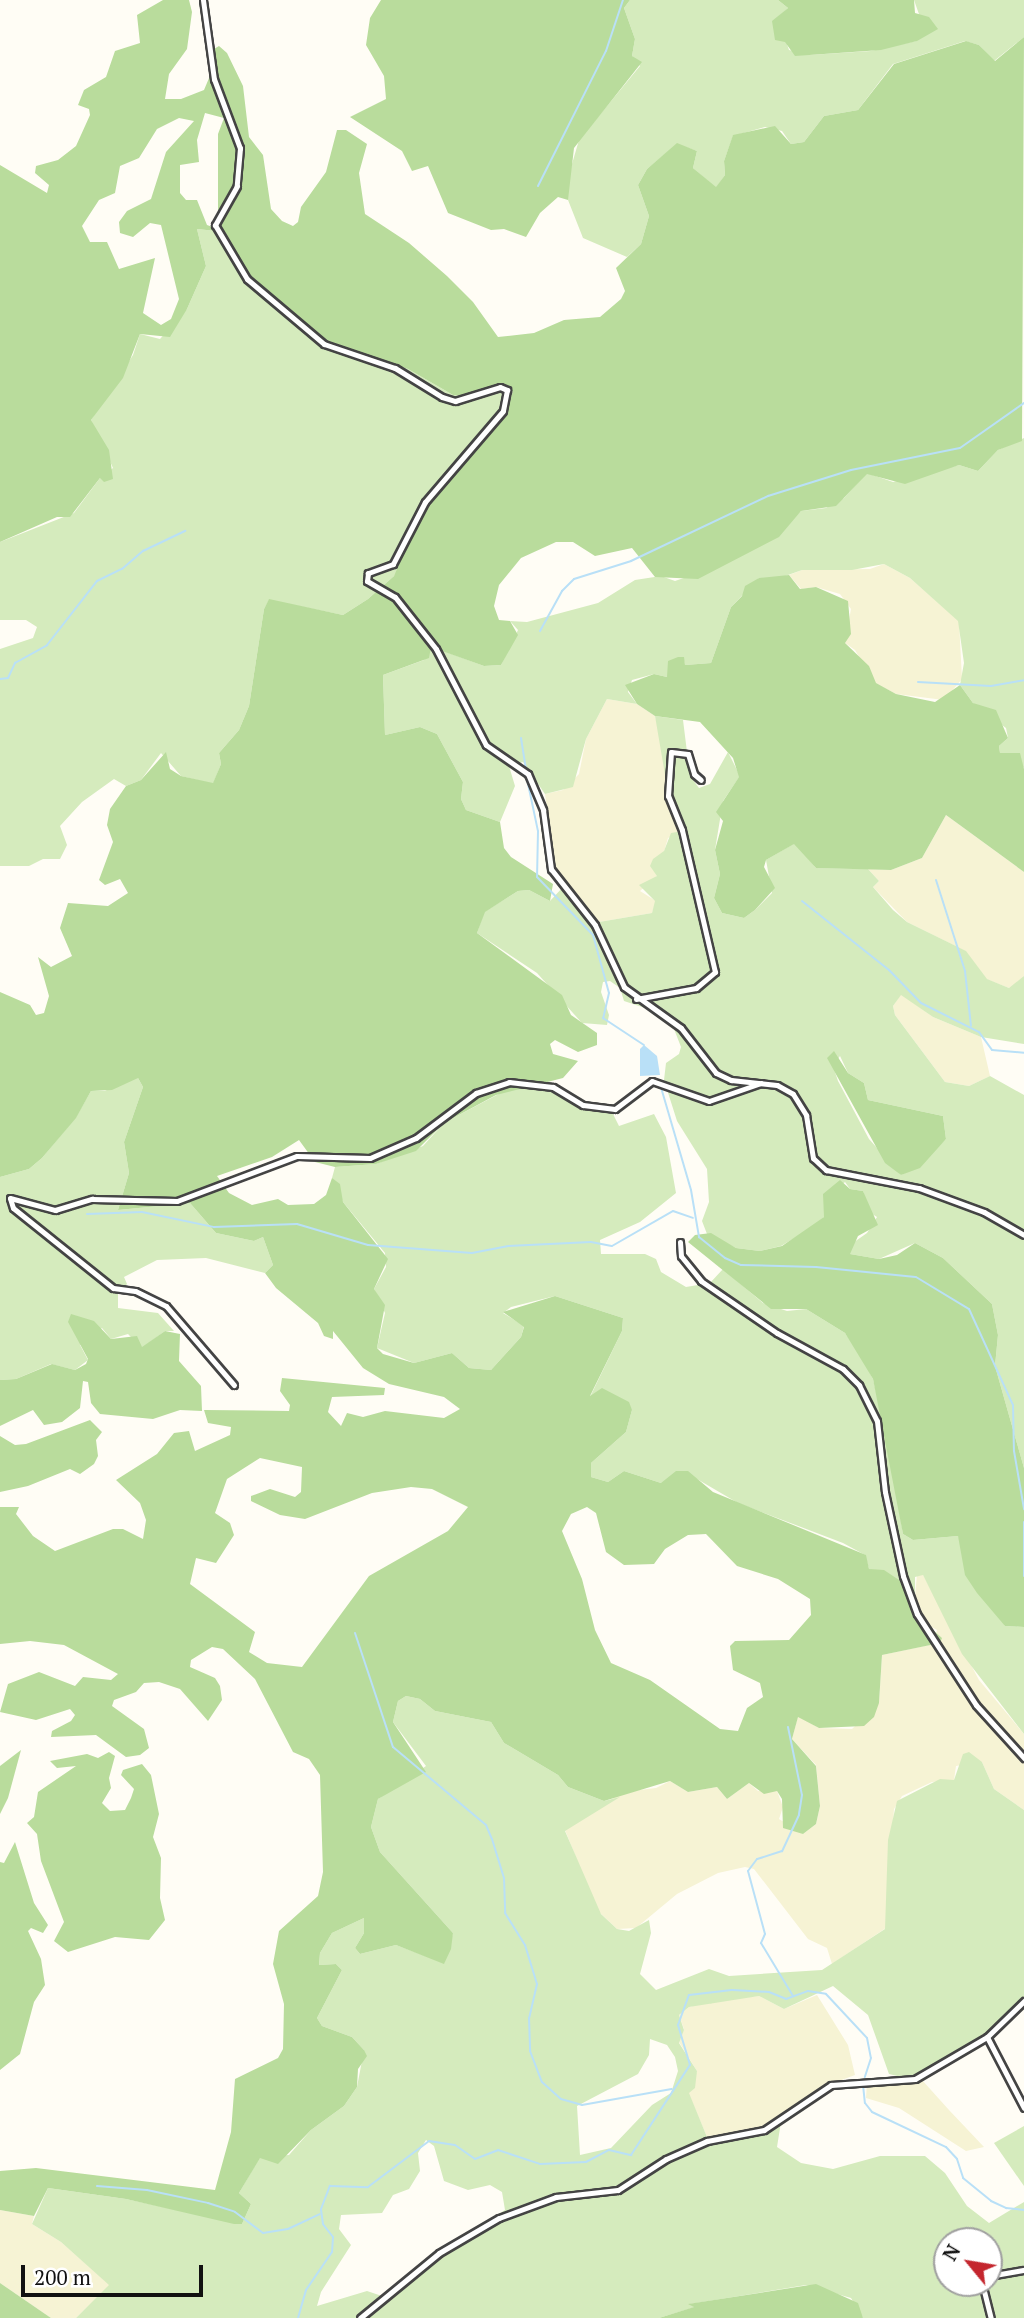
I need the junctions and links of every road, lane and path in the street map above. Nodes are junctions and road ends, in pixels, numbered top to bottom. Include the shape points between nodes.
1 (203, 0) edge
2 (701, 780) dead end
3 (636, 999) junction
4 (761, 1083) junction
5 (1024, 1235) edge
6 (680, 1242) dead end
7 (234, 1385) dead end
8 (1024, 1758) edge
9 (1024, 2001) edge
10 (987, 2038) junction
11 (1024, 2108) edge
12 (1024, 2270) edge
13 (1003, 2274) edge
14 (985, 2297) edge
15 (360, 2318) edge
16 (990, 2318) edge

1 - 3 street via 214,79 240,148 237,186 215,225 247,279 324,344 395,368 442,397 456,401 500,387 507,390 503,411 425,502 393,564 368,573 367,581 395,597 436,649 486,746 528,774 543,810 551,869 595,925 614,972
2 - 3 street via 694,774 688,754 671,752 668,796 682,830 715,972 696,988
3 - 4 street via 681,1028 716,1073
4 - 5 street via 781,1086 796,1097 806,1115 813,1158 826,1170 919,1188 984,1212
4 - 7 street via 709,1101 652,1080 615,1109 583,1105 553,1087 509,1082 476,1093 416,1138 370,1157 298,1156 177,1201 92,1199 55,1210 10,1198 13,1208 113,1288 135,1291 166,1306
6 - 8 street via 685,1263 701,1281 777,1333 843,1369 859,1385 877,1421 884,1492 903,1576 917,1614 976,1705
9 - 10 street
10 - 11 street
10 - 15 street via 915,2079 831,2085 764,2130 706,2141 666,2159 618,2190 531,2203 448,2247
12 - 13 street
14 - 16 street

